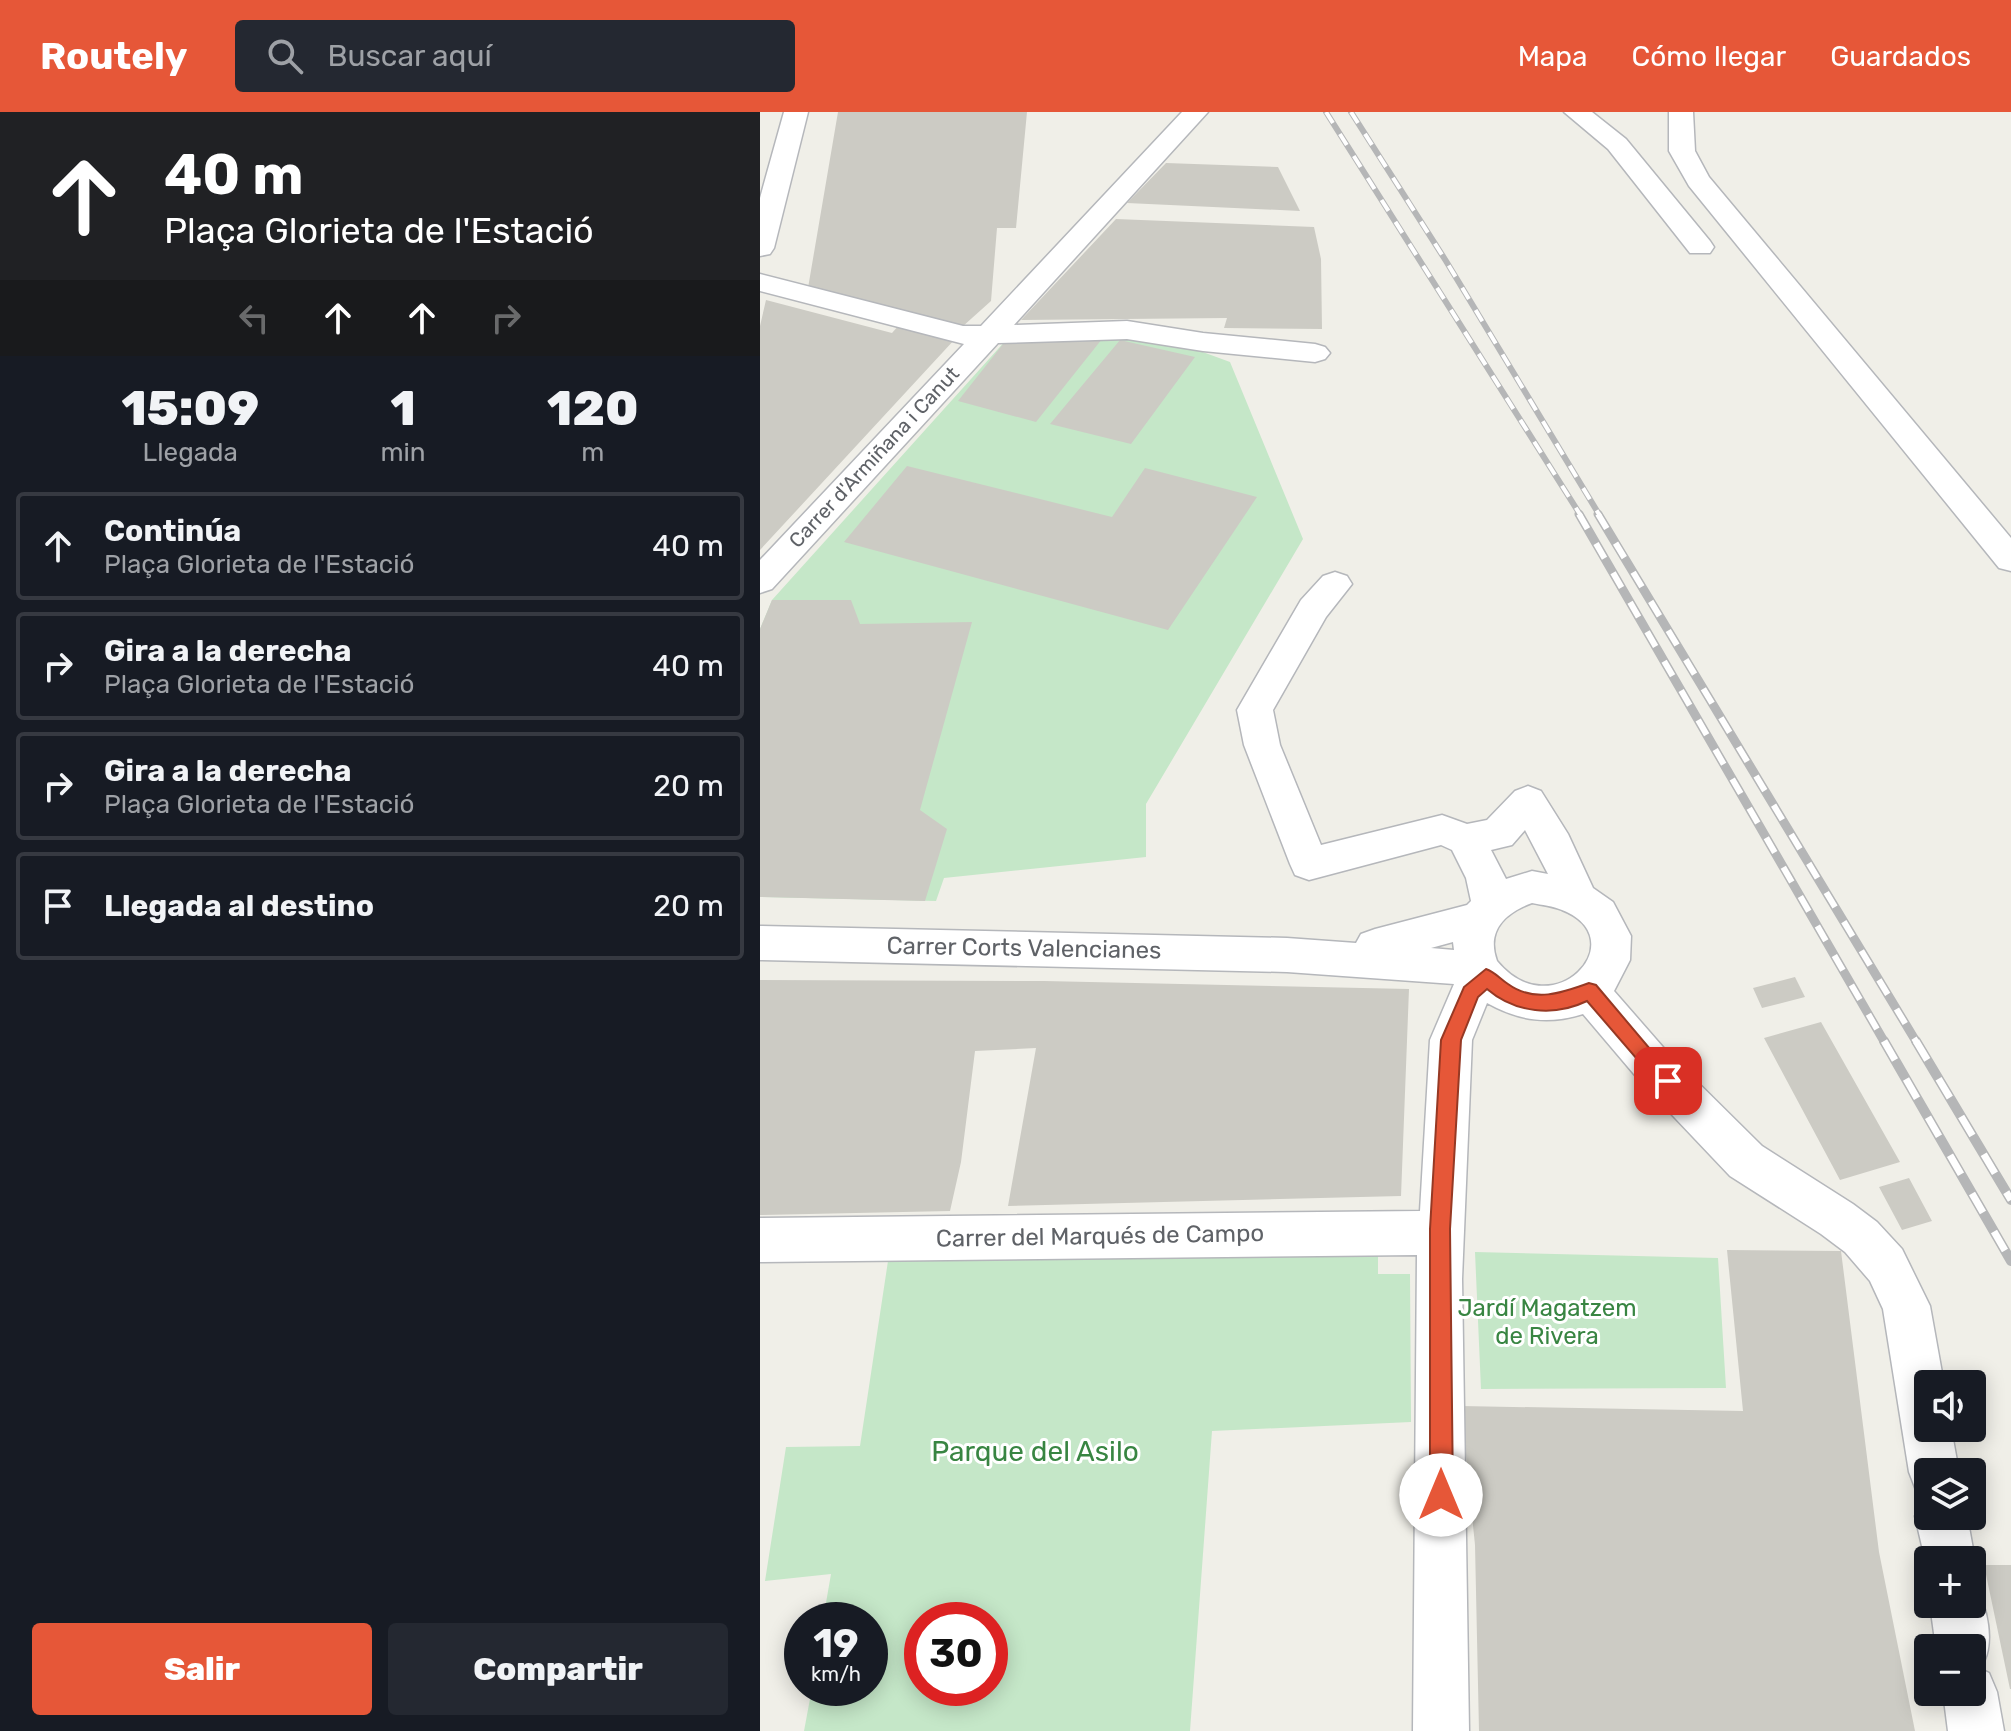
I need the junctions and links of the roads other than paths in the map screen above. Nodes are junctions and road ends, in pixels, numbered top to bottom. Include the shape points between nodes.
1 (1196, 112) edge
2 (1576, 112) edge
3 (1681, 112) edge
4 (786, 125) edge
5 (1700, 247) dead end
6 (760, 248) edge
7 (760, 282) edge
8 (989, 333) junction
9 (1315, 353) dead end
10 (2011, 560) edge
11 (760, 581) edge
12 (1335, 584) dead end
13 (1454, 835) junction
14 (1577, 896) junction
15 (1485, 911) junction
16 (760, 943) edge
17 (1287, 955) junction
18 (1483, 973) junction
19 (1589, 991) junction
20 (1440, 1229) junction
21 (760, 1240) edge
22 (1932, 1458) edge
23 (1972, 1706) edge
24 (1441, 1731) edge
25 (1976, 1731) edge

1 - 8 street, Carrer d'Armiñana i Canut
2 - 5 street via 1617,144
3 - 10 street via 1682,151 1698,180
4 - 6 street
7 - 8 street, Carrer d'Armiñana i Canut via 963,335
8 - 9 street, Carrer d'Armiñana i Canut via 1127,330
8 - 11 street, Carrer d'Armiñana i Canut
12 - 13 street via 1313,609 1255,710 1262,745 1309,864
13 - 14 street via 1498,834 1528,801
13 - 15 street via 1486,878
14 - 15 street via 1532,887 1509,892
14 - 19 street via 1607,923 1613,942 1604,978
15 - 17 street, Carrer Corts Valencianes via 1367,947
15 - 18 street via 1473,935 1473,952
16 - 17 street, Carrer Corts Valencianes
17 - 18 street, Carrer Corts Valencianes
18 - 19 street via 1503,992 1547,1004
18 - 20 street via 1451,1040
19 - 22 street via 1746,1161 1861,1237 1886,1265 1906,1306
20 - 21 street, Carrer del Marqués de Campo
20 - 24 street
23 - 25 street

